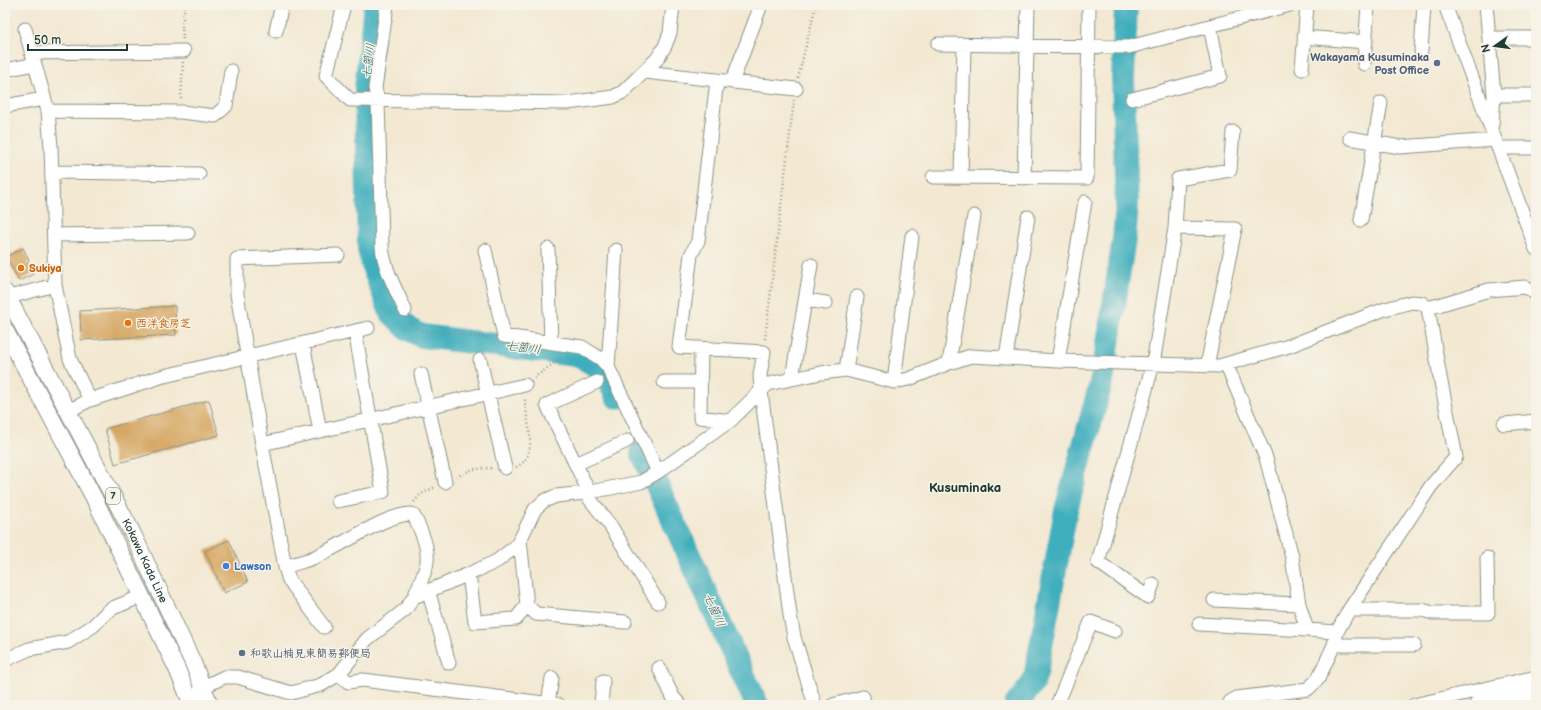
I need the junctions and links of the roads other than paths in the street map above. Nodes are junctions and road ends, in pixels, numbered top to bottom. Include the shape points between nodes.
1 (282, 5) edge
2 (344, 5) edge
3 (387, 5) edge
4 (673, 5) edge
5 (761, 5) edge
6 (1028, 5) edge
7 (1089, 5) edge
8 (1290, 5) edge
9 (1307, 5) edge
10 (1368, 5) edge
11 (1424, 5) edge
12 (1445, 5) edge
13 (1486, 5) edge
14 (1210, 26) junction
15 (25, 29) dead end
16 (276, 31) dead end
17 (1304, 37) junction
18 (1489, 38) junction
19 (1536, 38) edge
20 (1366, 42) junction
21 (938, 44) dead end
22 (964, 45) junction
23 (1027, 46) junction
24 (1089, 46) junction
25 (1421, 50) dead end
26 (184, 51) dead end
27 (33, 59) junction
28 (1364, 64) dead end
29 (1302, 69) dead end
30 (5, 70) edge
31 (231, 71) dead end
32 (645, 72) junction
33 (717, 80) junction
34 (732, 82) junction
35 (796, 89) road end
36 (1494, 95) junction
37 (1536, 95) edge
38 (1132, 99) dead end
39 (369, 101) junction
40 (1381, 103) dead end
41 (46, 105) junction
42 (5, 106) edge
43 (1233, 132) dead end
44 (1350, 138) dead end
45 (1495, 140) junction
46 (1374, 142) junction
47 (1536, 148) edge
48 (52, 172) junction
49 (199, 174) dead end
50 (933, 177) dead end
51 (962, 177) junction
52 (1024, 178) junction
53 (1085, 202) dead end
54 (974, 216) dead end
55 (1028, 217) dead end
56 (1361, 220) dead end
57 (1175, 228) junction
58 (188, 233) dead end
59 (54, 235) junction
60 (912, 236) dead end
61 (548, 249) dead end
62 (1536, 249) edge
63 (485, 250) dead end
64 (616, 250) dead end
65 (338, 255) dead end
66 (811, 265) dead end
67 (55, 285) junction
68 (1536, 295) edge
69 (6, 296) edge
70 (857, 297) dead end
71 (806, 300) junction
72 (826, 303) dead end
73 (1428, 308) junction
74 (406, 315) road end
75 (5, 330) edge
76 (551, 342) junction
77 (303, 344) junction
78 (701, 348) junction
79 (248, 357) junction
80 (1006, 358) junction
81 (480, 360) dead end
82 (1058, 361) junction
83 (949, 363) junction
84 (1153, 364) junction
85 (1226, 364) junction
86 (1207, 366) junction
87 (608, 367) junction
88 (846, 370) junction
89 (421, 374) dead end
90 (792, 378) junction
91 (597, 382) dead end
92 (664, 382) dead end
93 (701, 382) junction
94 (894, 382) junction
95 (525, 385) dead end
96 (761, 391) junction
97 (487, 393) junction
98 (90, 400) junction
99 (428, 406) junction
100 (68, 411) junction
101 (371, 419) junction
102 (730, 421) junction
103 (1536, 421) edge
104 (1504, 424) dead end
105 (320, 431) junction
106 (626, 441) dead end
107 (262, 444) junction
108 (576, 464) junction
109 (505, 468) dead end
110 (653, 475) junction
111 (445, 482) dead end
112 (587, 493) junction
113 (338, 501) dead end
114 (520, 540) junction
115 (1487, 558) dead end
116 (285, 567) junction
117 (469, 574) junction
118 (1153, 584) dead end
119 (428, 590) junction
120 (142, 596) junction
121 (414, 597) junction
122 (1214, 600) dead end
123 (658, 602) dead end
124 (1299, 604) junction
125 (527, 605) junction
126 (1349, 610) junction
127 (625, 622) dead end
128 (1199, 624) dead end
129 (324, 627) dead end
130 (1307, 630) junction
131 (1115, 631) dead end
132 (1337, 632) junction
133 (1334, 645) junction
134 (1414, 645) dead end
135 (5, 660) edge
136 (449, 663) dead end
137 (659, 668) dead end
138 (339, 674) junction
139 (552, 678) dead end
140 (1536, 678) edge
141 (603, 681) dead end
142 (203, 687) junction
143 (1536, 692) edge
144 (191, 704) edge
145 (554, 704) edge
146 (210, 705) edge
147 (601, 705) edge
148 (680, 705) edge
149 (815, 705) edge
150 (833, 705) edge
151 (864, 705) edge
152 (1057, 705) edge
153 (1230, 705) edge
154 (1414, 705) edge
155 (1479, 705) edge

1 - 16 street
2 - 39 street via 326,76 350,100
3 - 39 street via 375,88
4 - 32 street via 670,33 657,58
5 - 34 street
6 - 23 street
7 - 24 street
8 - 14 street
9 - 17 street
10 - 20 street
11 - 25 street
12 - 45 street
13 - 18 street
14 - 24 street via 1123,47
14 - 38 street via 1220,76
15 - 27 street
17 - 20 street
17 - 29 street
18 - 19 street
18 - 36 street
20 - 28 street
21 - 22 street
22 - 23 street
22 - 51 street
23 - 24 street
23 - 52 street
24 - 52 street via 1087,178
26 - 27 street
27 - 30 street
27 - 41 street
31 - 41 street via 226,106 216,116
32 - 33 street
32 - 39 street via 624,92 613,97 568,103
33 - 34 street
33 - 78 street via 698,241 691,255 679,347
34 - 35 street
36 - 37 street
36 - 45 street
39 - 74 street via 383,256
40 - 46 street
41 - 42 street
41 - 48 street
43 - 57 street via 1230,170 1178,179
44 - 46 street
45 - 46 street via 1400,147
45 - 47 street
45 - 62 street
46 - 56 street
48 - 49 street
48 - 59 street
50 - 51 street
51 - 52 street
53 - 82 street
54 - 83 street
55 - 80 street
57 - 84 street
57 - 86 street via 1235,229
58 - 59 street
59 - 67 street
60 - 94 street
61 - 76 street
63 - 76 street via 504,336
64 - 87 street
65 - 79 street via 237,259 237,294
66 - 71 street
67 - 69 street
67 - 98 street via 70,359
68 - 73 street via 1525,287 1489,290
69 - 100 main road, Kokawa Kada Line / 7
70 - 88 street
71 - 72 street
71 - 90 street
73 - 85 street via 1422,302 1412,302 1385,309 1289,346
73 - 126 street via 1456,457 1431,486
75 - 120 main road, Kokawa Kada Line / 7 via 94,498
76 - 87 street via 582,347
77 - 79 street
77 - 101 street via 362,330
77 - 105 street
78 - 93 street
78 - 96 street via 764,352 760,375
79 - 98 street via 160,377
79 - 107 street
80 - 82 street
80 - 83 street via 970,356
81 - 97 street
82 - 84 street
83 - 94 street via 909,379
84 - 86 street
84 - 118 street via 1098,562 1148,597
85 - 86 street
85 - 124 street via 1266,458 1292,557
87 - 110 street
88 - 90 street
88 - 94 street
89 - 99 street
90 - 96 street via 768,384
91 - 108 street via 547,405
92 - 93 street
93 - 102 street via 700,417
95 - 97 street
96 - 102 street
96 - 149 street via 790,615 794,638
97 - 99 street
97 - 109 street
98 - 100 street
99 - 101 street
99 - 111 street
100 - 142 main road, Kokawa Kada Line / 7 via 132,532
101 - 105 street
101 - 113 street via 383,492
102 - 110 street
103 - 104 street
105 - 107 street
106 - 108 street
107 - 116 street
108 - 112 street
110 - 112 street via 641,482
112 - 114 street via 556,496 544,501 535,509
112 - 123 street
114 - 117 street via 497,561
114 - 125 street
115 - 126 street via 1488,613
116 - 121 street via 316,557 387,520 412,514 426,546 428,559 426,571
116 - 129 street via 289,580
117 - 119 street
117 - 125 street via 475,622 516,619
119 - 121 street
119 - 136 street
120 - 135 street via 113,608 94,626 68,642 29,649
120 - 144 main road, Kokawa Kada Line / 7
121 - 138 street via 405,610 367,639
122 - 124 street
124 - 130 street
125 - 127 street via 536,614
126 - 132 street
128 - 130 street
130 - 132 street
131 - 152 street via 1091,622
132 - 133 street
133 - 134 street
133 - 153 street via 1318,679 1308,689 1237,698 1230,702
137 - 148 street
138 - 142 street via 321,685 291,692 238,676 224,677
138 - 145 street via 348,682 362,680
139 - 145 street
140 - 154 street
141 - 147 street
142 - 144 street
142 - 146 main road, Kokawa Kada Line / 7
143 - 155 highway
150 - 151 street via 863,697

